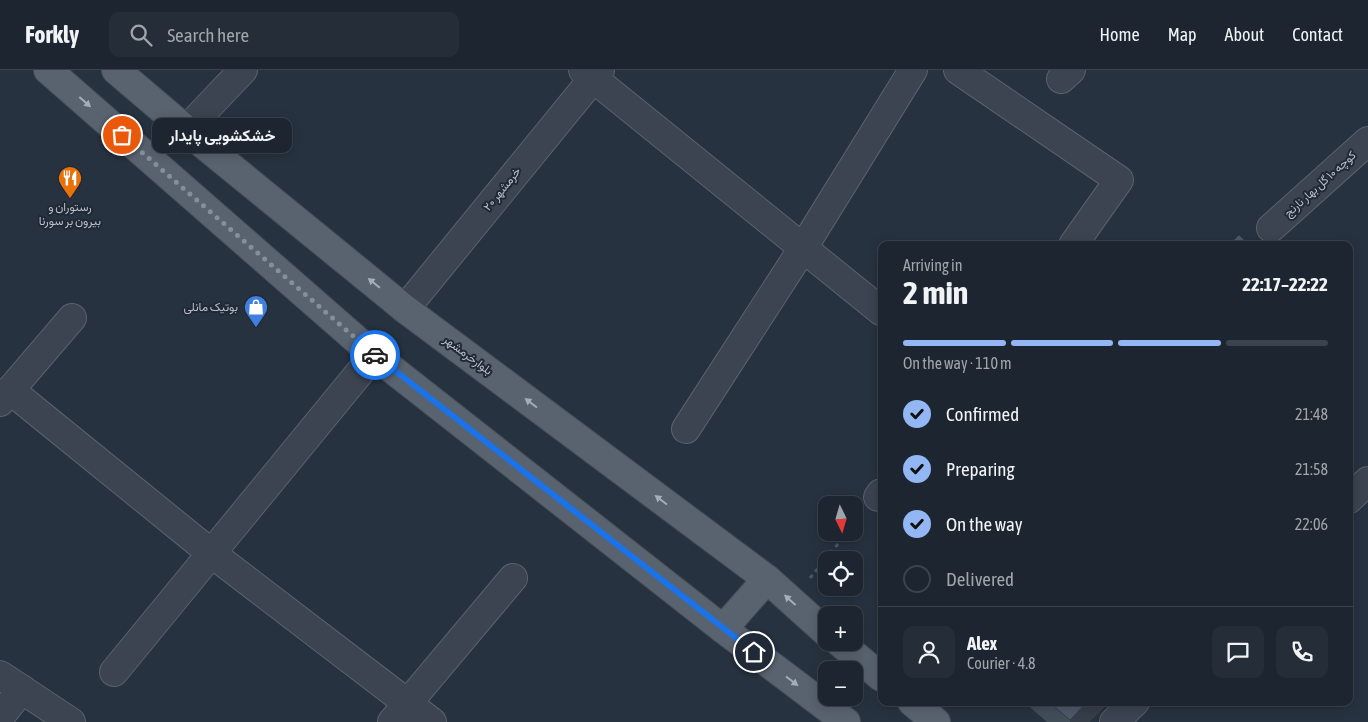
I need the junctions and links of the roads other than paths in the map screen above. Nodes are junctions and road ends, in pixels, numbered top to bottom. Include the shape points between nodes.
1 (48, 70) edge
2 (116, 70) edge
3 (243, 70) edge
4 (913, 70) edge
5 (958, 70) edge
6 (592, 73) edge
7 (186, 130) junction
8 (1368, 140) edge
9 (1271, 228) dead end
10 (1076, 241) edge
11 (803, 248) junction
12 (405, 308) junction
13 (878, 309) edge
14 (72, 318) dead end
15 (374, 355) junction
16 (5, 396) edge
17 (686, 429) dead end
18 (1368, 481) edge
19 (1353, 495) edge
20 (211, 554) junction
21 (513, 578) dead end
22 (767, 579) junction
23 (818, 625) edge
24 (723, 629) junction
25 (850, 651) edge
26 (114, 672) dead end
27 (878, 674) edge
28 (0, 675) edge
29 (22, 689) junction
30 (917, 706) edge
31 (1131, 706) edge
32 (400, 712) edge
33 (0, 717) edge
34 (71, 722) edge
35 (432, 722) edge
36 (846, 722) edge
37 (936, 722) edge
38 (1114, 722) edge

1 -> 15 main road
2 - 7 main road, بلوارخرمشهر
3 - 7 street
4 - 11 street
5 - 10 street via 1119,180
6 - 11 street
6 - 12 street, خرمشهر ۲۰
12 -> 7 main road, بلوارخرمشهر
8 - 9 street, کوچه ۱۰ گل بهار نارنج
11 - 13 street
11 - 17 street
22 -> 12 main road, بلوارخرمشهر
14 - 16 street
15 - 20 street
15 - 24 main road
16 - 20 street
18 - 19 street
20 - 26 street
20 - 32 street
21 - 32 street
23 -> 22 main road, بلوارخرمشهر
22 - 24 main road
24 -> 36 main road
25 - 27 main road
28 - 29 street
29 - 33 street
29 - 34 street
30 - 37 main road
31 - 38 street
32 - 35 street

